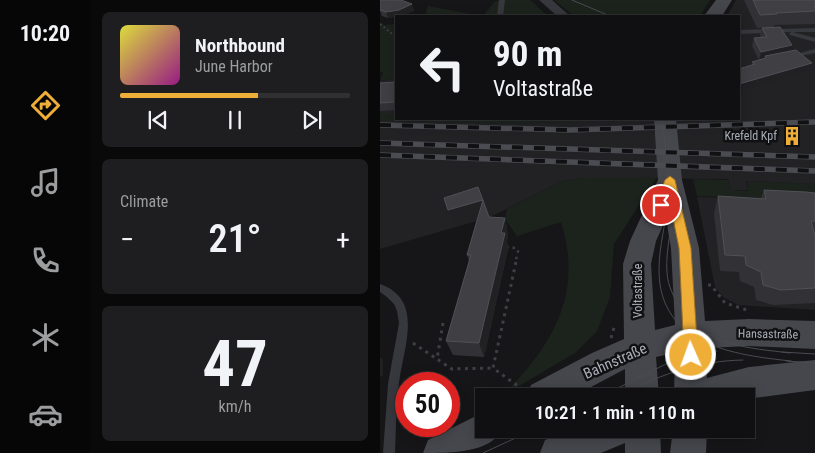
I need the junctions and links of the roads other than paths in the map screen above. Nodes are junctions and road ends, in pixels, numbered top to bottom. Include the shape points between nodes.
1 (502, 0) edge
2 (545, 0) edge
3 (724, 0) edge
4 (500, 15) edge
5 (563, 15) edge
6 (715, 15) edge
7 (815, 30) edge
8 (780, 31) junction
9 (740, 32) edge
10 (815, 40) edge
11 (815, 50) edge
12 (786, 57) edge
13 (665, 120) edge
14 (670, 180) junction
15 (380, 288) edge
16 (815, 335) edge
17 (691, 337) junction
18 (626, 353) junction
19 (815, 375) edge
20 (545, 388) edge
21 (639, 388) edge
22 (691, 388) edge
23 (730, 388) edge
24 (475, 434) edge
25 (595, 438) edge
26 (644, 438) edge
27 (689, 438) edge
28 (389, 453) edge
29 (441, 453) edge
30 (558, 453) edge
31 (643, 453) edge
32 (688, 453) edge

1 - 4 lane
2 - 5 street
3 - 6 main road
7 - 8 lane
8 - 9 lane
8 - 10 lane
11 - 12 lane
13 - 14 main road, Voltastraße
14 - 17 main road, Voltastraße via 680,218 689,285
14 - 18 main road, Voltastraße via 638,256
15 - 28 lane via 398,299 404,312 393,384
16 - 17 main road, Hansastraße via 742,333
17 - 18 main road, Bahnstraße
17 - 22 main road, Voltastraße
18 - 20 main road, Bahnstraße
18 - 21 main road, Voltastraße
19 - 23 main road
24 - 29 main road
25 - 30 main road
26 - 31 main road
27 - 32 main road

